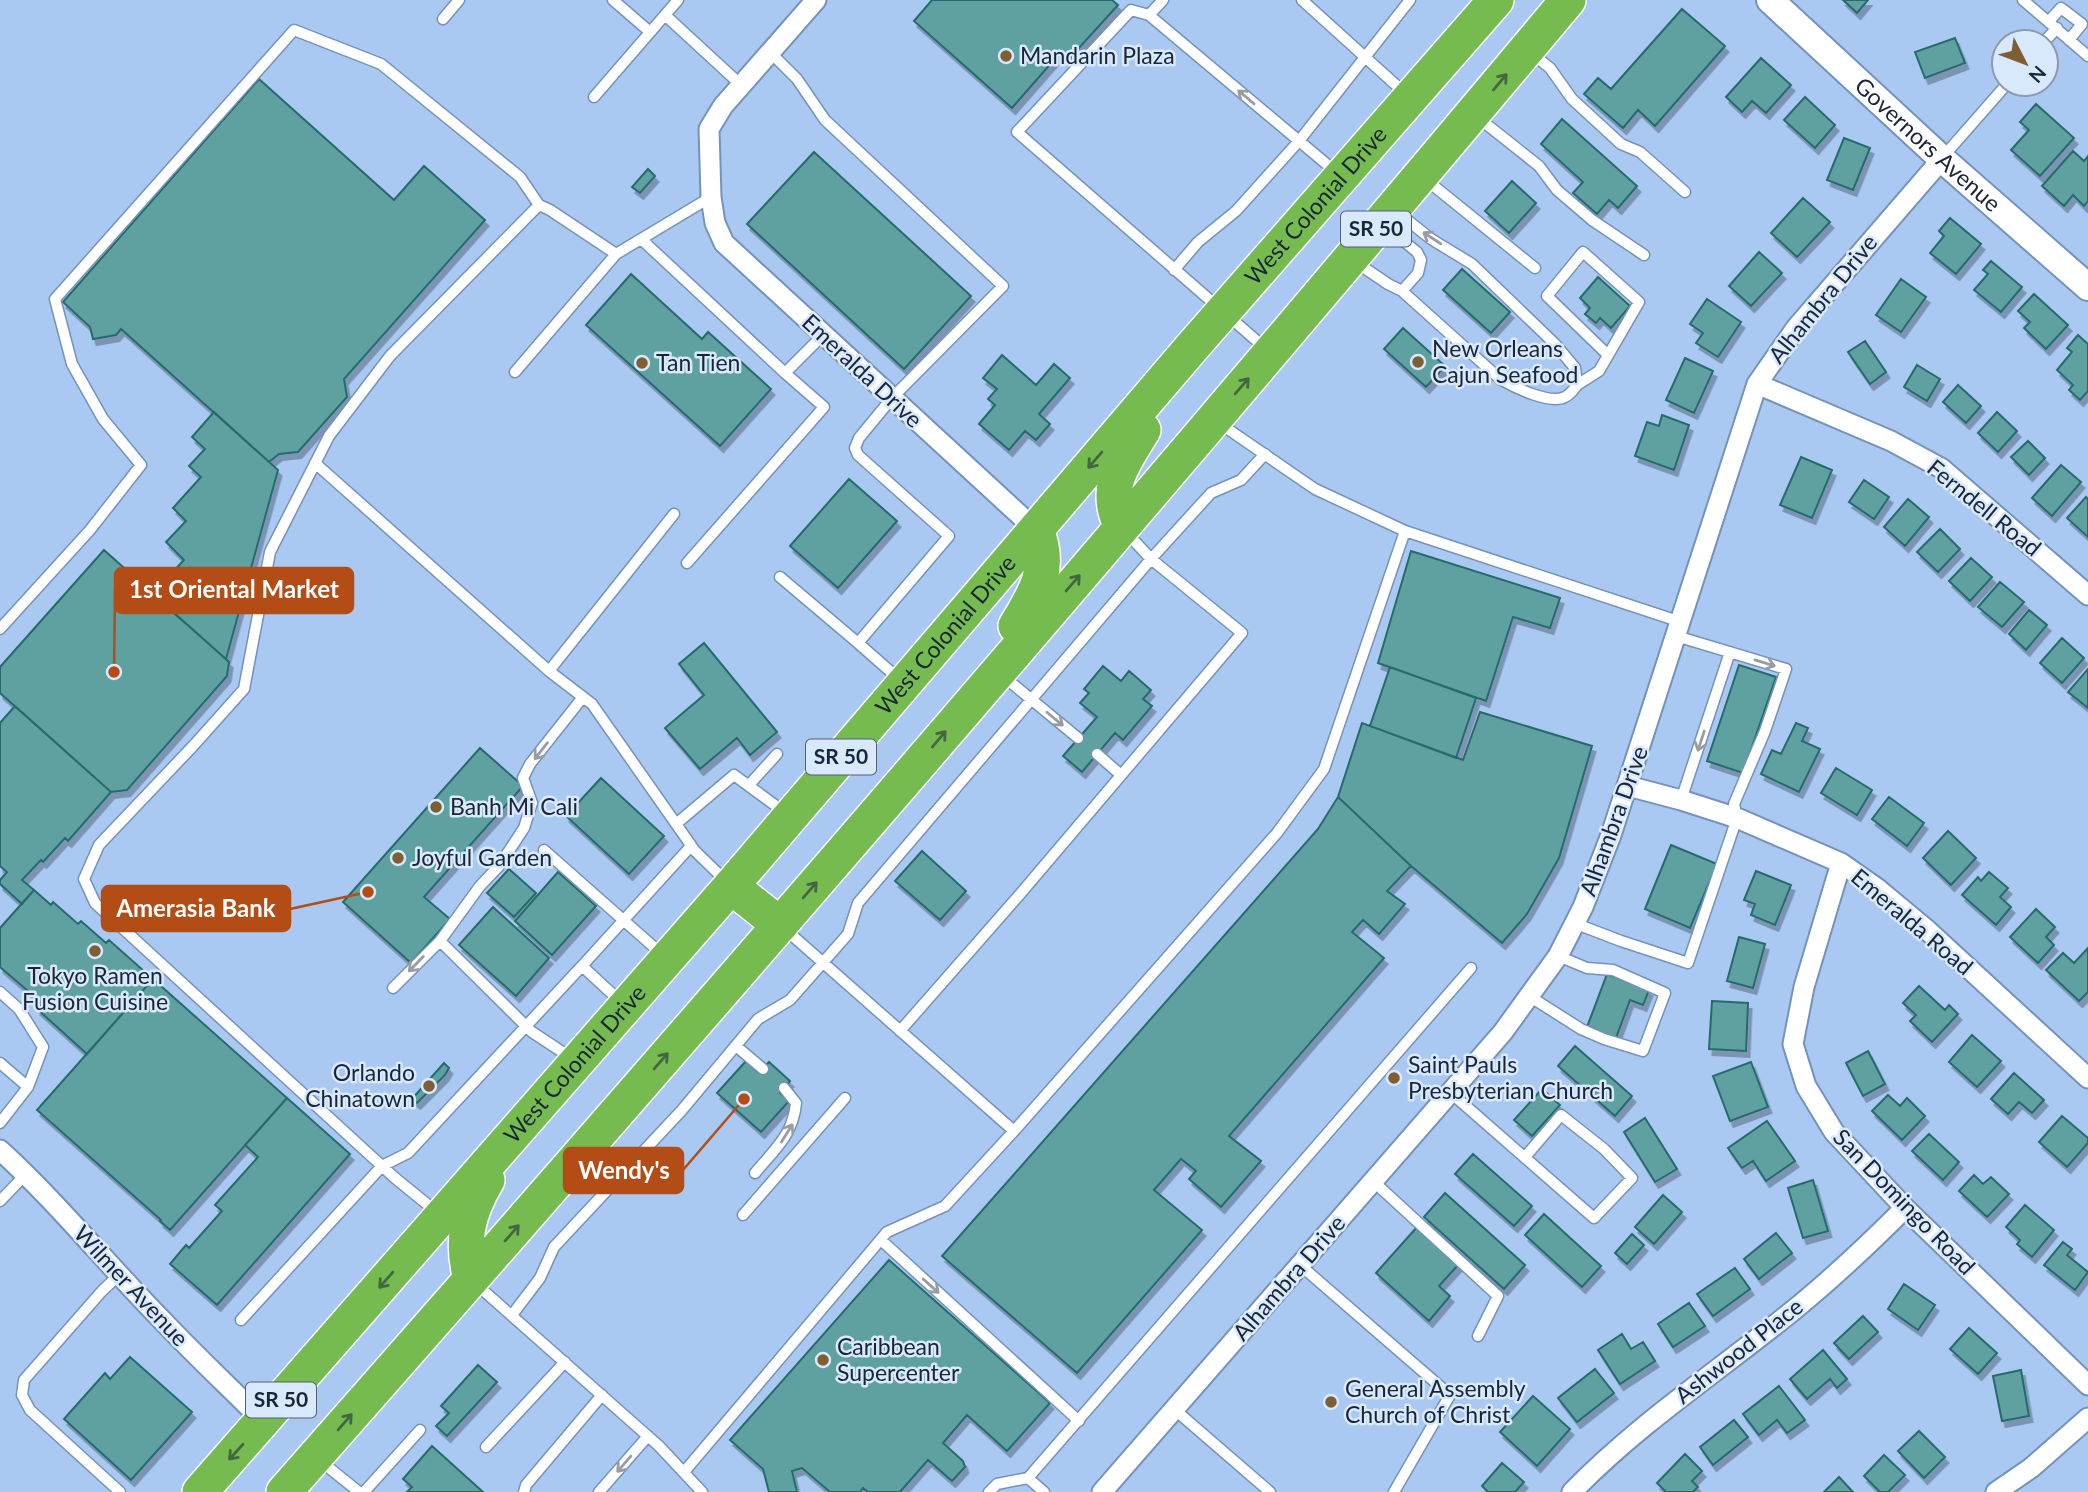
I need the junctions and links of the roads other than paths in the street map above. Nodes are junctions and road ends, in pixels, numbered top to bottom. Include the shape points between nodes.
1 (459, 0) edge
2 (612, 0) edge
3 (678, 0) edge
4 (816, 0) edge
5 (1163, 0) edge
6 (1302, 0) edge
7 (1410, 0) edge
8 (1496, 0) edge
9 (1568, 0) edge
10 (1770, 0) edge
11 (2023, 0) edge
12 (665, 15) junction
13 (1149, 15) junction
14 (443, 19) dead end
15 (2053, 25) junction
16 (2051, 28) edge
17 (650, 32) junction
18 (2069, 40) junction
19 (1527, 49) junction
20 (770, 52) junction
21 (2088, 56) edge
22 (1366, 57) junction
23 (741, 85) junction
24 (594, 97) dead end
25 (1410, 97) junction
26 (1995, 98) edge
27 (1473, 113) junction
28 (1298, 141) junction
29 (1942, 159) junction
30 (1340, 176) junction
31 (1421, 176) junction
32 (1685, 192) dead end
33 (711, 198) junction
34 (539, 205) junction
35 (1387, 216) junction
36 (641, 239) junction
37 (616, 254) junction
38 (1644, 255) dead end
39 (1351, 259) junction
40 (1535, 268) dead end
41 (1174, 270) junction
42 (2088, 287) edge
43 (1402, 291) junction
44 (1222, 312) junction
45 (823, 335) junction
46 (1193, 346) junction
47 (1271, 352) junction
48 (1608, 355) junction
49 (515, 372) dead end
50 (785, 373) junction
51 (1757, 384) junction
52 (1577, 385) junction
53 (892, 398) junction
54 (1214, 419) junction
55 (1265, 454) junction
56 (315, 463) junction
57 (674, 513) dead end
58 (1122, 527) junction
59 (1035, 530) junction
60 (1405, 531) junction
61 (1151, 559) junction
62 (687, 563) dead end
63 (780, 577) dead end
64 (2088, 595) edge
65 (0, 629) edge
66 (1679, 629) junction
67 (858, 643) junction
68 (1730, 652) junction
69 (549, 671) junction
70 (998, 671) junction
71 (904, 684) junction
72 (583, 697) junction
73 (1032, 700) junction
74 (965, 709) junction
75 (1078, 738) dead end
76 (777, 754) dead end
77 (1097, 754) dead end
78 (1121, 775) junction
79 (749, 785) junction
80 (1628, 786) junction
81 (1681, 800) junction
82 (790, 816) junction
83 (1737, 818) junction
84 (676, 824) junction
85 (691, 845) junction
86 (544, 850) dead end
87 (1841, 863) junction
88 (731, 886) junction
89 (624, 921) junction
90 (1574, 923) junction
91 (780, 925) junction
92 (440, 941) junction
93 (1558, 956) junction
94 (667, 959) junction
95 (822, 962) junction
96 (582, 966) junction
97 (1471, 968) dead end
98 (393, 988) dead end
99 (0, 992) edge
100 (1529, 996) junction
101 (625, 1006) junction
102 (527, 1026) junction
103 (900, 1031) junction
104 (736, 1046) junction
105 (577, 1062) junction
106 (0, 1063) edge
107 (763, 1069) dead end
108 (2088, 1078) edge
109 (28, 1087) junction
110 (784, 1088) dead end
111 (1451, 1093) junction
112 (845, 1098) dead end
113 (0, 1123) edge
114 (518, 1129) junction
115 (1014, 1131) junction
116 (0, 1150) edge
117 (1525, 1157) junction
118 (382, 1166) junction
119 (755, 1173) dead end
120 (26, 1174) junction
121 (1373, 1181) junction
122 (0, 1201) edge
123 (1905, 1209) junction
124 (743, 1215) dead end
125 (442, 1216) junction
126 (881, 1240) junction
127 (1300, 1265) junction
128 (120, 1274) junction
129 (471, 1279) junction
130 (512, 1315) junction
131 (241, 1320) dead end
132 (1478, 1336) dead end
133 (565, 1362) junction
134 (2088, 1385) edge
135 (602, 1395) junction
136 (1174, 1409) junction
137 (2088, 1418) edge
138 (264, 1421) junction
139 (1079, 1421) junction
140 (420, 1430) dead end
141 (648, 1436) junction
142 (486, 1447) dead end
143 (315, 1457) junction
144 (684, 1472) junction
145 (1028, 1478) junction
146 (1041, 1491) edge
147 (120, 1492) edge
148 (200, 1492) edge
149 (284, 1492) edge
150 (361, 1492) edge
151 (524, 1492) edge
152 (599, 1492) edge
153 (702, 1492) edge
154 (989, 1492) edge
155 (1102, 1492) edge
156 (1270, 1492) edge
157 (1394, 1492) edge
158 (1572, 1492) edge
159 (1996, 1492) edge

1 - 14 lane
2 - 17 lane
3 - 12 lane
4 - 20 street, Emeralda Drive
5 - 13 lane
6 - 22 lane
7 - 22 lane
8 - 25 highway, West Colonial Drive / SR 50
9 - 19 highway, SR 50
10 - 29 street, Governors Avenue
11 - 15 lane
12 - 17 lane
12 - 23 lane
28 -> 13 lane
13 - 41 lane via 1131,10 1017,132
15 - 16 lane
15 - 18 lane
15 - 18 lane via 2061,8 2082,24
17 - 24 lane
18 - 21 lane
27 -> 19 highway, SR 50
19 - 32 lane via 1611,135 1640,152
20 - 23 street, Emeralda Drive
20 - 53 lane via 797,79 825,120 1003,286
22 - 25 lane
22 - 28 lane
23 - 33 street, Emeralda Drive via 709,129
25 - 30 highway, West Colonial Drive / SR 50
26 - 29 lane, Alhambra Drive
27 - 31 highway, SR 50
27 - 38 lane via 1539,166 1557,190 1592,220
28 - 30 lane
28 - 41 lane via 1236,211 1198,242
29 - 42 street, Governors Avenue
29 - 51 street, Alhambra Drive via 1796,328
30 - 44 highway, West Colonial Drive / SR 50
31 - 35 highway, SR 50
31 - 40 lane
33 - 36 lane
33 - 45 street, Emeralda Drive via 723,243
34 - 37 lane
34 - 56 lane via 390,356 329,436
34 - 65 lane via 520,177 381,64 294,30 55,299 72,364 103,419 141,465 90,530
35 - 39 highway, SR 50
35 - 43 lane via 1421,260 1418,273
52 -> 35 lane via 1575,368 1555,344 1472,264
36 - 37 lane
36 - 50 lane
37 - 49 lane
39 - 43 lane
39 - 47 highway, SR 50
41 - 44 lane
43 - 52 lane via 1509,384 1556,400 1569,396
44 - 46 highway, West Colonial Drive / SR 50
44 - 47 lane
45 - 50 lane
45 - 53 street, Emeralda Drive
46 - 58 highway via 1119,470 1112,498
46 -> 59 highway, West Colonial Drive / SR 50
54 -> 47 highway, SR 50
48 - 48 lane via 1639,302 1583,252 1547,296
48 - 52 lane via 1598,371
50 - 62 lane via 824,407
51 - 64 street, Ferndell Road via 1891,441 1941,468
51 - 66 street, Alhambra Drive
53 - 59 street, Emeralda Drive
53 - 67 lane via 855,448 949,536
54 - 55 lane
54 - 58 highway, SR 50
55 - 60 lane via 1315,489
55 - 61 lane via 1241,480 1211,493
56 - 69 lane
56 - 118 lane via 270,552 244,689 99,845 84,879 95,903
57 - 69 lane
58 - 61 lane
70 -> 58 highway, SR 50
59 - 71 highway, West Colonial Drive / SR 50
59 - 74 highway via 1043,565 1037,592
60 - 66 lane
60 - 115 lane via 1324,769 1278,833
61 - 73 lane
61 - 78 lane via 1242,633
63 - 67 lane
66 - 68 lane
66 - 80 street, Alhambra Drive
67 - 71 lane
68 -> 81 lane
68 -> 83 lane via 1786,669 1734,804
69 - 72 lane
70 - 73 lane
70 - 74 highway, SR 50
71 - 82 highway, West Colonial Drive / SR 50
72 - 84 lane
72 -> 92 lane via 523,778 532,803 524,828
73 -> 75 lane
73 - 95 lane via 858,904 848,934
91 -> 74 highway, SR 50
76 - 79 lane
77 - 78 lane
78 - 103 lane
79 - 82 lane
79 - 84 lane via 734,775
80 - 81 street, Emeralda Road
80 - 90 street, Alhambra Drive
81 - 83 street, Emeralda Road
82 - 88 highway, West Colonial Drive / SR 50
83 - 87 street, Emeralda Road
83 - 90 lane via 1688,963
84 - 85 lane
85 - 88 lane
85 - 89 lane
86 - 89 lane
87 - 108 street, Emeralda Road via 1926,929
87 - 123 street, San Domingo Road via 1804,987 1793,1044 1806,1086 1834,1132
88 - 91 highway
88 - 94 highway, West Colonial Drive / SR 50
89 - 94 lane
89 - 96 lane
90 - 93 street, Alhambra Drive
91 - 95 lane
129 -> 91 highway, SR 50
92 -> 98 lane
92 - 102 lane
93 - 100 street, Alhambra Drive
93 - 100 lane via 1587,968 1613,971 1665,993 1643,1051 1581,1029
94 - 101 highway, West Colonial Drive / SR 50
95 - 103 lane
95 - 104 lane via 790,1000 758,1019
96 - 101 lane
96 - 102 lane
97 - 139 lane
99 - 109 lane via 19,1009 43,1047
100 - 111 street, Alhambra Drive
101 - 105 highway, West Colonial Drive / SR 50
102 - 105 lane
102 - 118 lane via 408,1153
103 - 115 lane
104 - 107 lane
104 - 130 lane via 554,1247 540,1278
105 - 114 highway, West Colonial Drive / SR 50
106 - 109 lane
109 - 113 lane
119 -> 110 lane via 790,1132 795,1119 796,1103
111 - 117 lane
111 - 121 street, Alhambra Drive
112 - 124 lane
114 - 125 highway, West Colonial Drive / SR 50
114 - 129 highway via 480,1193 466,1231 465,1258
115 - 126 lane via 945,1206 887,1232
116 - 120 street, Wilmer Avenue
117 - 117 lane via 1594,1218 1632,1178 1562,1115
118 - 125 lane
118 - 131 lane
120 - 122 lane
120 - 128 street, Wilmer Avenue
121 - 127 street, Alhambra Drive
121 - 132 lane via 1498,1296
123 - 134 street, San Domingo Road
123 - 158 street, Ashwood Place via 1847,1266 1604,1458
125 -> 138 highway, West Colonial Drive / SR 50
126 -> 139 lane
126 - 144 lane
127 - 136 street, Alhambra Drive
127 - 157 lane via 1450,1395
128 - 138 street, Wilmer Avenue
128 - 147 lane via 24,1380 22,1395 30,1410
129 - 130 lane
143 -> 129 highway, SR 50
130 - 133 lane
133 - 135 lane
133 - 142 lane
135 - 141 lane
135 - 151 lane
136 - 155 street, Alhambra Drive
136 - 156 lane
137 - 159 street
138 -> 148 highway, West Colonial Drive / SR 50
139 - 145 lane
140 - 150 lane
141 - 144 lane
141 -> 152 lane
143 - 149 highway, SR 50
143 - 150 lane
144 - 153 lane
145 - 146 lane
145 - 154 lane via 997,1484

